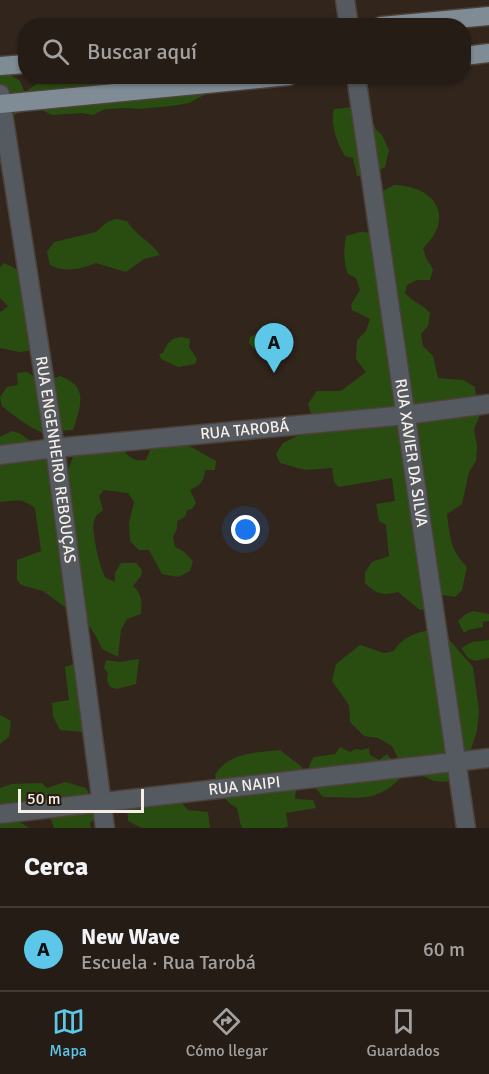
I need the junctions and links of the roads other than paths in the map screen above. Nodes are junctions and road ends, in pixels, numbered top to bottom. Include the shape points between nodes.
1 (345, 0) edge
2 (489, 16) edge
3 (348, 18) edge
4 (467, 18) edge
5 (489, 53) edge
6 (471, 55) edge
7 (18, 65) edge
8 (0, 66) edge
9 (197, 84) edge
10 (357, 84) edge
11 (0, 101) edge
12 (489, 405) edge
13 (406, 415) junction
14 (55, 448) junction
15 (0, 455) edge
16 (489, 758) edge
17 (458, 762) junction
18 (101, 803) junction
19 (0, 814) edge
20 (105, 828) edge
21 (466, 828) edge

1 - 3 street
2 - 4 main road
5 - 6 main road
7 - 8 main road
9 - 11 main road
10 - 13 street, RUA XAVIER DA SILVA
11 - 14 street, RUA ENGENHEIRO REBOUÇAS
12 - 13 street, RUA TAROBÁ
13 - 14 street, RUA TAROBÁ
13 - 17 street, RUA XAVIER DA SILVA
14 - 15 street, RUA TAROBÁ
14 - 18 street, RUA ENGENHEIRO REBOUÇAS
16 - 17 street, RUA NAIPI
17 - 18 street, RUA NAIPI
17 - 21 street, RUA XAVIER DA SILVA
18 - 19 street, RUA NAIPI
18 - 20 street, RUA ENGENHEIRO REBOUÇAS

